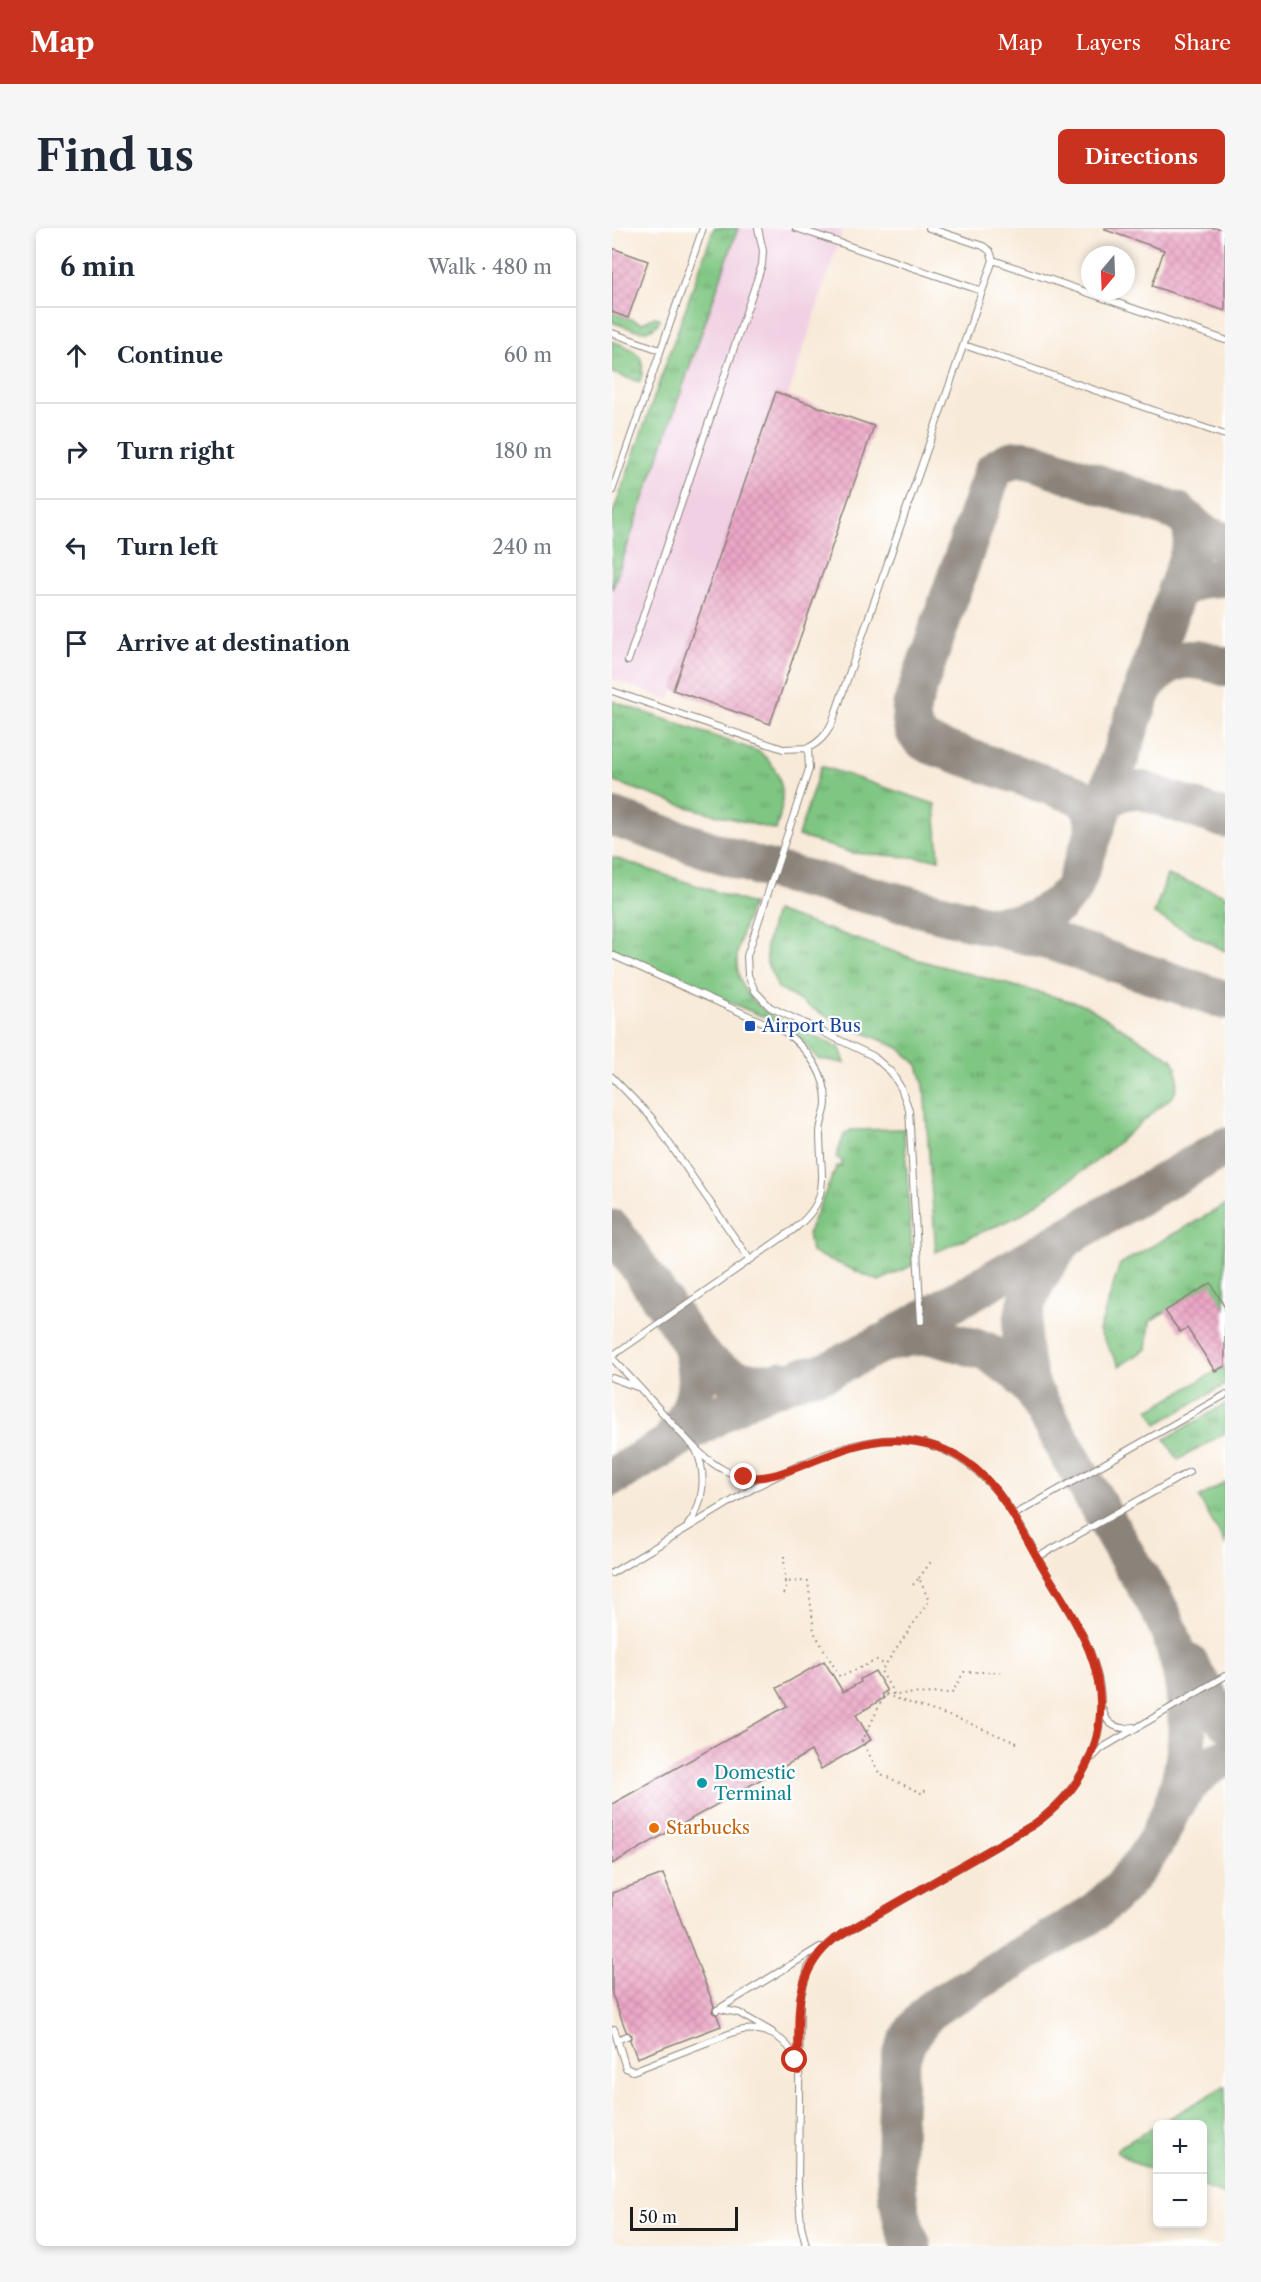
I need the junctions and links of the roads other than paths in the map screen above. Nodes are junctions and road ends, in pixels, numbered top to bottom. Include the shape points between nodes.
1 (703, 228) edge
2 (758, 228) edge
3 (796, 228) edge
4 (929, 228) edge
5 (993, 260) junction
6 (982, 291) junction
7 (612, 333) edge
8 (1225, 340) edge
9 (964, 345) junction
10 (660, 350) junction
11 (1225, 435) edge
12 (612, 491) edge
13 (628, 661) dead end
14 (612, 692) edge
15 (808, 748) junction
16 (612, 955) edge
17 (612, 1077) edge
18 (750, 1260) junction
19 (921, 1321) dead end
20 (612, 1357) edge
21 (612, 1378) edge
22 (646, 1394) junction
23 (1225, 1395) edge
24 (694, 1447) junction
25 (1189, 1472) dead end
26 (781, 1473) junction
27 (1014, 1515) junction
28 (682, 1532) junction
29 (1038, 1557) junction
30 (612, 1573) edge
31 (1225, 1676) edge
32 (1101, 1702) junction
33 (1142, 1724) junction
34 (1086, 1767) junction
35 (834, 1939) junction
36 (614, 2029) dead end
37 (627, 2036) dead end
38 (780, 2037) junction
39 (617, 2040) junction
40 (798, 2071) junction
41 (806, 2246) edge

1 - 10 lane
2 - 13 lane via 762,265
3 - 6 lane
4 - 5 lane via 982,246 990,251
5 - 6 lane
5 - 8 lane
6 - 9 lane
7 - 10 lane
9 - 11 lane
9 - 15 lane via 832,723 818,743
10 - 12 lane
14 - 15 lane via 783,749
15 - 19 lane via 809,769 747,956 748,975 755,991 770,1007 873,1056 891,1071 901,1088 909,1110
16 - 18 lane via 785,1032 805,1050 819,1073 826,1102 820,1130 820,1198 801,1224
17 - 18 lane via 651,1117
18 - 20 lane
20 - 22 lane
21 - 22 lane
22 - 24 lane
23 - 27 lane
24 - 26 lane via 715,1465 734,1474 754,1479
24 - 28 lane via 700,1460 702,1490 694,1518
25 - 29 lane
26 - 27 lane via 857,1444 909,1440 938,1447 963,1460 999,1493
26 - 28 lane
27 - 29 lane
28 - 30 lane
29 - 32 lane via 1088,1647
31 - 33 lane
32 - 33 lane via 1105,1718 1112,1725 1124,1729
32 - 34 lane via 1098,1732
33 - 34 lane via 1097,1752
34 - 35 lane via 1056,1808 1033,1825
35 - 38 lane via 719,2009 753,2019
35 - 40 lane via 814,1958 804,1978
36 - 39 lane
37 - 39 lane
38 - 39 lane via 742,2030 633,2071 625,2065
38 - 40 lane via 791,2051
40 - 41 lane via 798,2186

